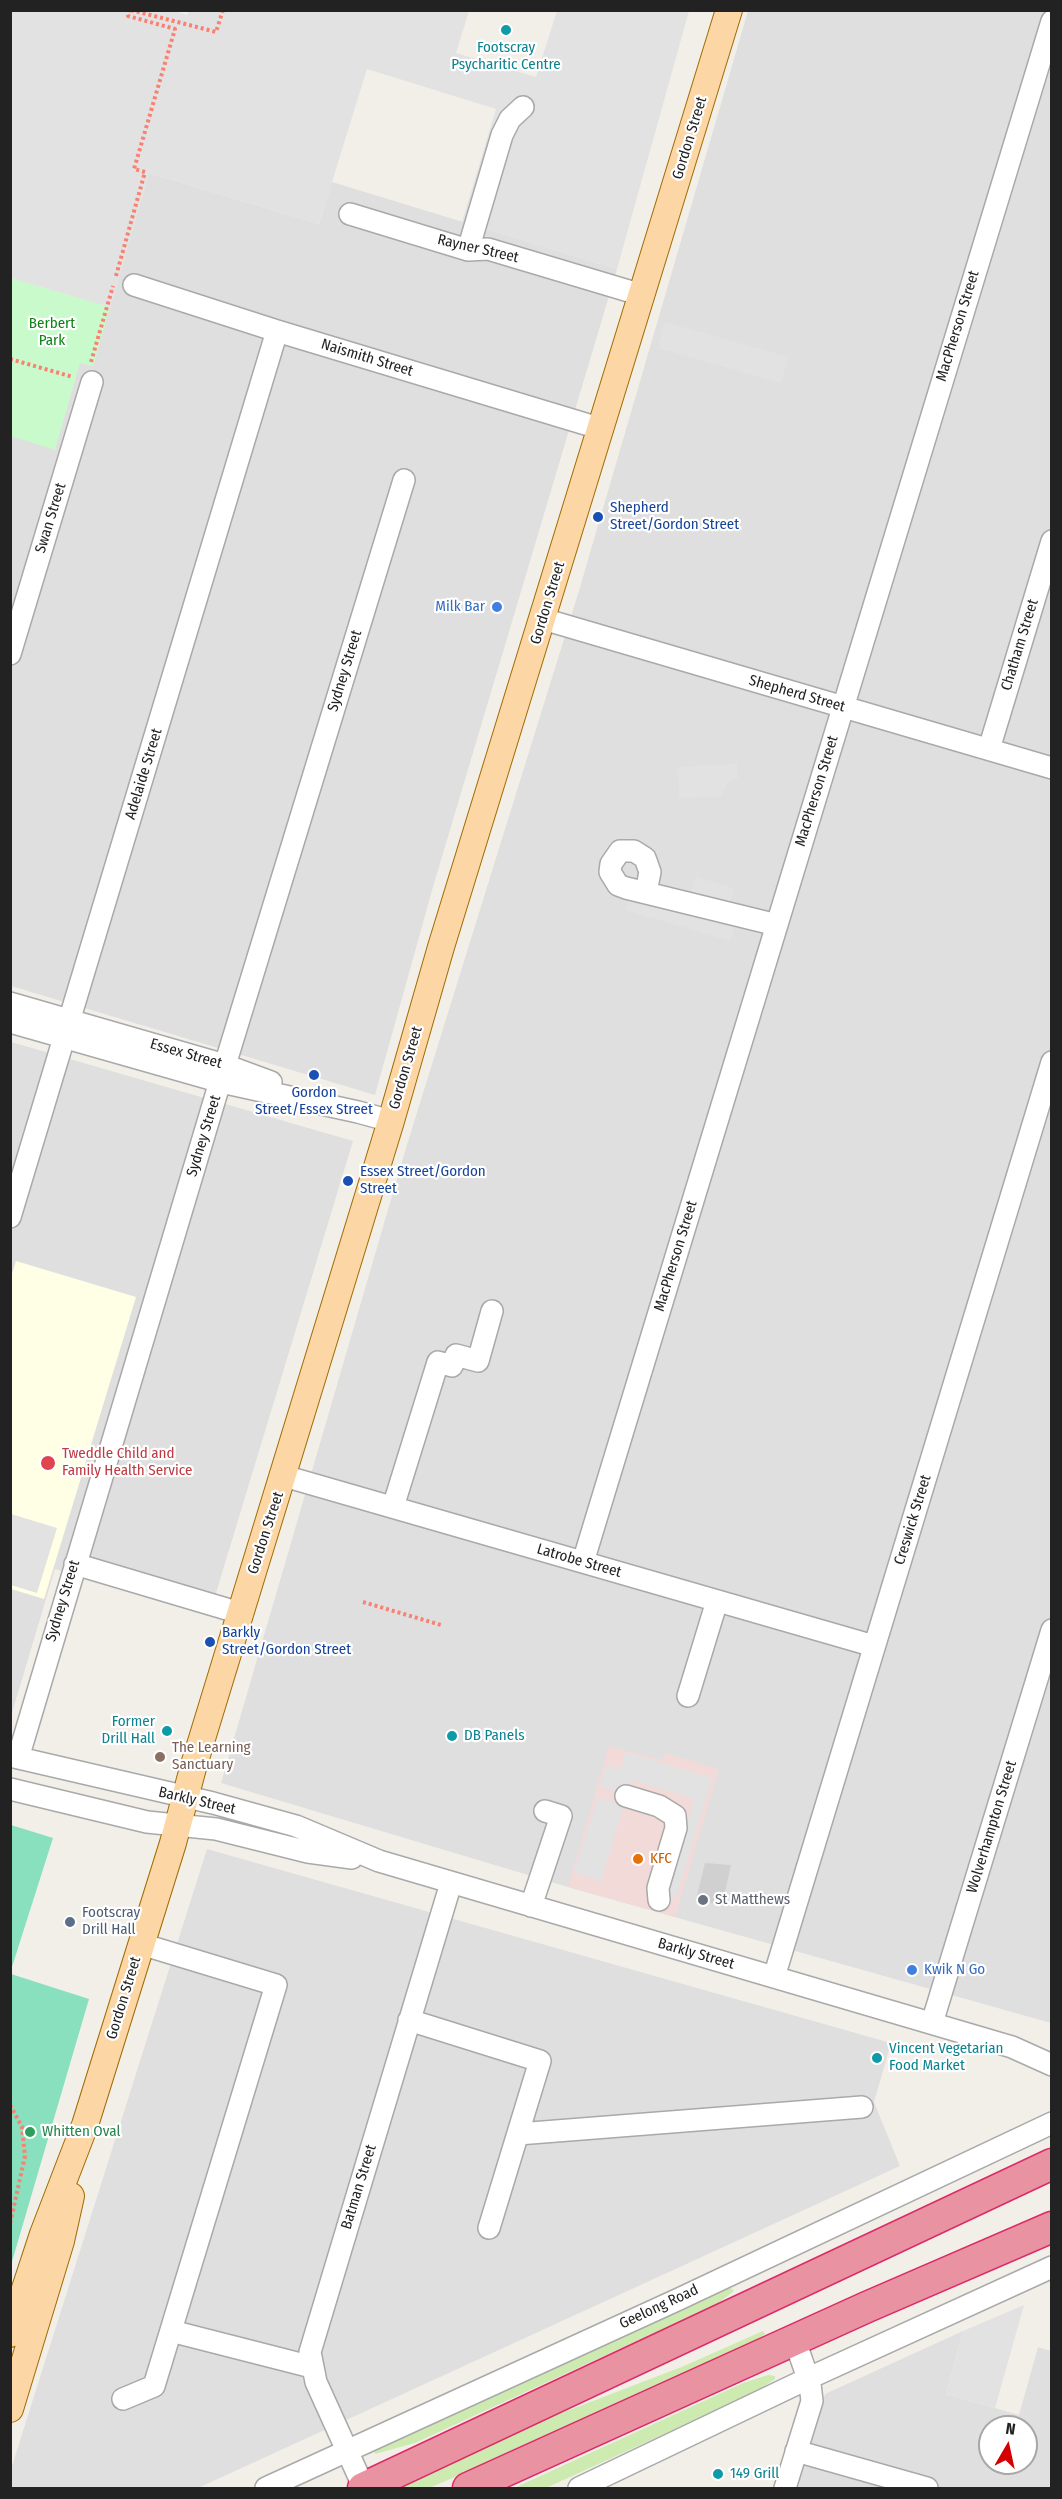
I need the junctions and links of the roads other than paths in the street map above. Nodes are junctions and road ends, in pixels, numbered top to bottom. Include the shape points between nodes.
1 (729, 10) edge
2 (1052, 21) edge
3 (523, 107) dead end
4 (350, 214) dead end
5 (468, 250) junction
6 (134, 285) dead end
7 (642, 295) junction
8 (277, 331) junction
9 (89, 381) road end
10 (602, 429) junction
11 (404, 480) dead end
12 (1052, 541) edge
13 (543, 619) junction
14 (10, 654) edge
15 (843, 707) junction
16 (988, 749) junction
17 (1052, 768) edge
18 (646, 892) dead end
19 (777, 925) junction
20 (10, 1003) edge
21 (10, 1022) edge
22 (67, 1029) junction
23 (1052, 1062) edge
24 (223, 1074) junction
25 (391, 1121) junction
26 (10, 1217) edge
27 (492, 1311) dead end
28 (284, 1476) junction
29 (393, 1507) junction
30 (583, 1562) junction
31 (75, 1564) junction
32 (717, 1600) junction
33 (240, 1613) junction
34 (1052, 1630) edge
35 (874, 1646) junction
36 (688, 1696) dead end
37 (14, 1757) edge
38 (10, 1789) edge
39 (626, 1796) dead end
40 (185, 1797) junction
41 (561, 1816) dead end
42 (178, 1824) junction
43 (379, 1862) junction
44 (451, 1882) junction
45 (659, 1900) dead end
46 (531, 1906) junction
47 (141, 1944) junction
48 (774, 1977) junction
49 (410, 2020) junction
50 (932, 2023) junction
51 (1012, 2047) junction
52 (1052, 2052) edge
53 (1052, 2065) edge
54 (862, 2107) dead end
55 (1052, 2123) edge
56 (85, 2125) junction
57 (518, 2134) junction
58 (1052, 2164) edge
59 (1052, 2227) edge
60 (489, 2228) dead end
61 (756, 2262) junction
62 (1052, 2267) edge
63 (773, 2296) junction
64 (171, 2331) junction
65 (10, 2334) edge
66 (795, 2341) junction
67 (312, 2367) junction
68 (808, 2378) junction
69 (123, 2399) dead end
70 (10, 2409) edge
71 (348, 2450) junction
72 (796, 2451) junction
73 (266, 2488) edge
74 (364, 2488) edge
75 (468, 2488) edge
76 (579, 2488) edge
77 (785, 2488) edge
78 (927, 2488) edge

1 - 7 main road, Gordon Street
2 - 15 street, MacPherson Street
3 - 5 street via 510,119 502,135
4 - 5 street, Rayner Street
5 - 7 street, Rayner Street via 488,249
6 - 8 street, Naismith Street
7 - 10 main road, Gordon Street
8 - 10 street, Naismith Street
8 - 22 street, Adelaide Street
9 - 14 street, Swan Street
10 - 13 main road, Gordon Street
11 - 24 street, Sydney Street
12 - 16 street, Chatham Street
13 - 15 street, Shepherd Street
13 - 25 main road, Gordon Street
15 - 16 street, Shepherd Street
15 - 19 street, MacPherson Street
16 - 17 street, Shepherd Street
18 - 19 street
19 - 30 street, MacPherson Street
20 - 22 street, Essex Street
21 - 22 street, Essex Street
22 - 24 street, Essex Street
22 - 26 street, Adelaide Street
23 - 35 street, Creswick Street
24 - 25 street, Essex Street
24 - 31 street, Sydney Street
25 - 28 main road, Gordon Street
27 - 29 street via 478,1361 456,1355 452,1366 438,1362
28 - 29 street, Latrobe Street
28 - 33 main road, Gordon Street
29 - 30 street, Latrobe Street
30 - 32 street, Latrobe Street
31 - 33 street
31 - 37 street, Sydney Street
32 - 35 street, Latrobe Street
32 - 36 street
33 - 40 main road, Gordon Street
34 - 50 street, Wolverhampton Street
35 - 48 street, Creswick Street
37 - 40 street, Barkly Street
38 - 42 street, Barkly Street via 106,1814
39 - 45 street via 675,1815 676,1828 658,1888
40 - 42 main road, Gordon Street
40 - 43 street, Barkly Street via 296,1826
41 - 46 street
42 - 43 street, Barkly Street via 216,1828 308,1852
42 - 47 main road, Gordon Street
43 - 44 street, Barkly Street
44 - 46 street, Barkly Street
44 - 49 street, Batman Street
46 - 48 street, Barkly Street
47 - 56 main road, Gordon Street
47 - 64 street via 276,1985
48 - 50 street, Barkly Street
49 - 57 street via 540,2061
49 - 67 street, Batman Street via 313,2337
50 - 51 street, Barkly Street
51 - 52 street, Barkly Street
51 - 53 street, Barkly Street
54 - 57 street
55 - 61 street, Geelong Road
56 - 65 main road, Gordon Street via 42,2234
56 - 70 main road, Gordon Street via 61,2241
57 - 60 street
58 - 63 highway
59 - 66 highway
61 - 63 street
61 - 71 street, Geelong Road
62 - 68 street
63 - 66 highway
63 - 74 highway
64 - 67 street
64 - 69 street via 154,2386
66 - 68 street
66 - 75 highway
67 - 71 street, Batman Street
68 - 72 street via 812,2401
68 - 76 street
71 - 73 street, Geelong Road
71 - 74 street, Batman Street
72 - 77 street
72 - 78 street

